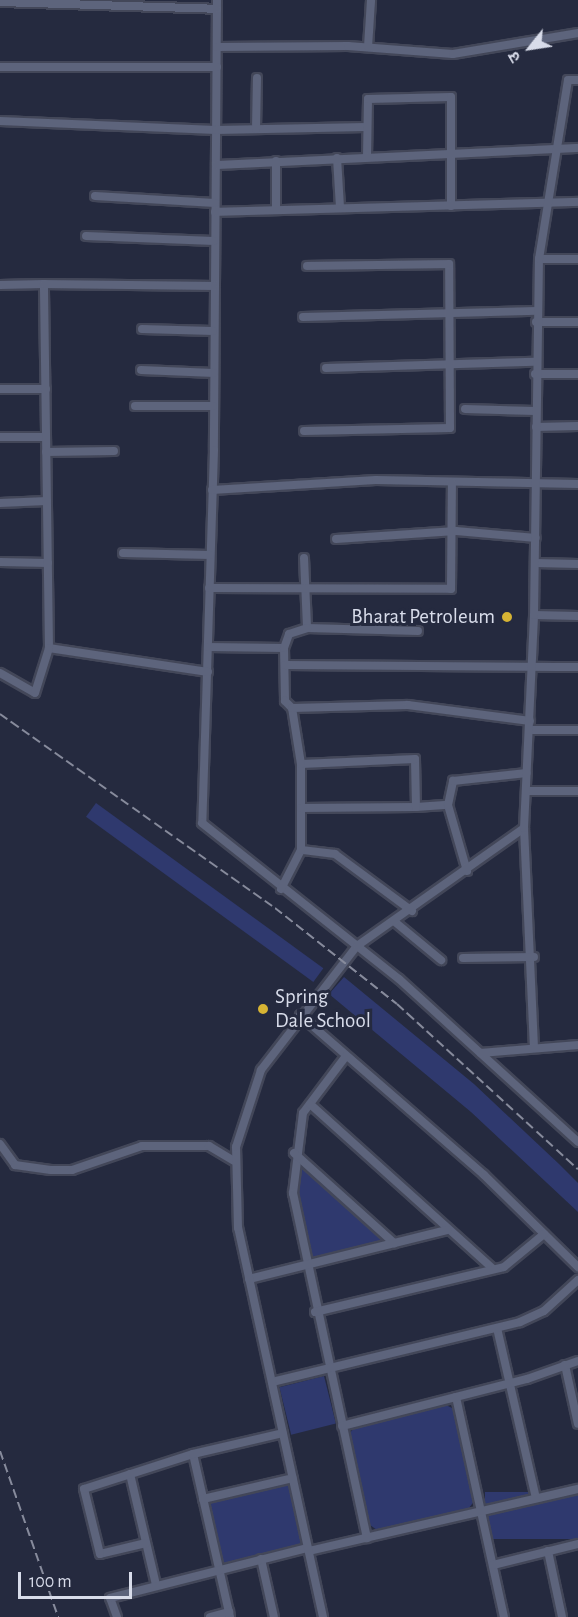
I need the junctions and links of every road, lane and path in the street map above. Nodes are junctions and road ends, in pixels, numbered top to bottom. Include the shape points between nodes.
1 (371, 0) edge
2 (0, 2) edge
3 (100, 3) edge
4 (217, 4) edge
5 (578, 33) edge
6 (217, 47) junction
7 (368, 47) junction
8 (0, 67) edge
9 (216, 67) junction
10 (257, 78) dead end
11 (578, 80) edge
12 (0, 121) edge
13 (366, 127) junction
14 (216, 129) junction
15 (256, 129) junction
16 (555, 148) junction
17 (578, 148) edge
18 (452, 153) junction
19 (367, 157) junction
20 (337, 158) junction
21 (276, 161) junction
22 (216, 165) junction
23 (95, 196) dead end
24 (578, 202) edge
25 (547, 203) junction
26 (451, 206) junction
27 (215, 207) junction
28 (340, 207) junction
29 (276, 208) junction
30 (86, 236) dead end
31 (214, 241) junction
32 (539, 259) junction
33 (578, 259) edge
34 (307, 266) dead end
35 (44, 284) junction
36 (0, 285) edge
37 (213, 286) junction
38 (537, 311) junction
39 (450, 312) junction
40 (303, 317) dead end
41 (536, 322) junction
42 (578, 322) edge
43 (142, 329) dead end
44 (213, 331) junction
45 (451, 362) junction
46 (534, 362) junction
47 (326, 368) dead end
48 (141, 370) dead end
49 (214, 373) junction
50 (535, 374) junction
51 (578, 374) edge
52 (0, 389) edge
53 (46, 389) junction
54 (135, 406) dead end
55 (213, 406) junction
56 (465, 409) dead end
57 (535, 411) junction
58 (536, 426) junction
59 (578, 426) edge
60 (304, 431) dead end
61 (0, 437) edge
62 (46, 437) junction
63 (114, 451) dead end
64 (46, 452) junction
65 (452, 482) junction
66 (537, 483) junction
67 (578, 484) edge
68 (212, 490) junction
69 (47, 501) junction
70 (0, 503) edge
71 (456, 531) junction
72 (536, 538) junction
73 (336, 539) dead end
74 (123, 553) dead end
75 (210, 555) junction
76 (304, 558) dead end
77 (0, 562) edge
78 (48, 563) junction
79 (535, 563) junction
80 (578, 564) edge
81 (209, 588) junction
82 (306, 588) junction
83 (534, 615) junction
84 (578, 616) edge
85 (307, 628) junction
86 (418, 631) dead end
87 (208, 647) junction
88 (50, 648) junction
89 (284, 648) junction
90 (285, 665) junction
91 (578, 667) edge
92 (533, 668) junction
93 (208, 672) junction
94 (0, 673) edge
95 (292, 708) junction
96 (530, 726) junction
97 (578, 730) edge
98 (302, 764) junction
99 (527, 772) junction
100 (578, 790) edge
101 (526, 791) junction
102 (448, 805) junction
103 (416, 807) junction
104 (301, 808) junction
105 (524, 828) junction
106 (302, 850) junction
107 (467, 871) junction
108 (281, 889) junction
109 (412, 911) junction
110 (395, 922) junction
111 (357, 946) junction
112 (534, 957) junction
113 (463, 958) dead end
114 (441, 960) dead end
115 (300, 1015) junction
116 (578, 1045) edge
117 (534, 1047) junction
118 (481, 1053) junction
119 (346, 1056) junction
120 (310, 1104) junction
121 (578, 1142) edge
122 (0, 1144) edge
123 (294, 1154) junction
124 (234, 1161) junction
125 (447, 1230) junction
126 (544, 1234) junction
127 (394, 1243) junction
128 (305, 1265) junction
129 (578, 1267) edge
130 (493, 1269) junction
131 (249, 1278) junction
132 (578, 1280) edge
133 (315, 1312) junction
134 (496, 1328) junction
135 (578, 1361) edge
136 (565, 1365) junction
137 (328, 1368) junction
138 (272, 1382) junction
139 (510, 1384) junction
140 (456, 1397) junction
141 (578, 1424) edge
142 (342, 1426) junction
143 (283, 1433) junction
144 (193, 1454) junction
145 (130, 1474) junction
146 (293, 1478) junction
147 (578, 1489) edge
148 (536, 1498) junction
149 (204, 1499) junction
150 (482, 1511) junction
151 (367, 1538) junction
152 (146, 1543) junction
153 (578, 1544) edge
154 (308, 1550) junction
155 (548, 1551) junction
156 (261, 1558) junction
157 (493, 1564) junction
158 (220, 1568) junction
159 (156, 1585) junction
160 (229, 1614) edge
161 (117, 1617) edge
162 (210, 1617) edge
163 (274, 1617) edge
164 (323, 1617) edge
165 (504, 1617) edge
166 (562, 1617) edge

1 - 7 street
2 - 3 street
3 - 4 street
4 - 6 street
5 - 7 street via 453,54
6 - 7 street
6 - 9 street
8 - 9 street
9 - 14 street
10 - 15 street
11 - 16 street via 568,80
12 - 14 street
13 - 15 street
13 - 18 street via 371,97 451,97
13 - 19 street
14 - 15 street
14 - 22 street
16 - 17 street
16 - 18 street
16 - 25 street
18 - 19 street
18 - 26 street
19 - 20 street
20 - 21 street
20 - 28 street
21 - 22 street
21 - 29 street
22 - 27 street
23 - 27 street
24 - 25 street
25 - 26 street
25 - 32 street
26 - 28 street
27 - 29 street
27 - 31 street
28 - 29 street
30 - 31 street
31 - 37 street
32 - 33 street
32 - 38 street
34 - 39 street via 449,264
35 - 36 street
35 - 37 street
35 - 53 street
37 - 44 street
38 - 39 street
38 - 41 street
39 - 40 street
39 - 45 street
41 - 42 street
41 - 46 street
43 - 44 street
44 - 49 street
45 - 46 street
45 - 47 street
45 - 60 street via 450,428
46 - 50 street
48 - 49 street
49 - 55 street
50 - 51 street
50 - 57 street
52 - 53 street
53 - 62 street
54 - 55 street
55 - 68 street
56 - 57 street
57 - 58 street
58 - 59 street
58 - 66 street
61 - 62 street
62 - 64 street
63 - 64 street
64 - 69 street
65 - 66 street
65 - 68 street
65 - 71 street
66 - 67 street
66 - 72 street
68 - 75 street
69 - 70 street
69 - 78 street
71 - 72 street
71 - 73 street
71 - 82 street via 451,589
72 - 79 street
74 - 75 street
75 - 81 street
76 - 82 street
77 - 78 street
78 - 88 street
79 - 80 street
79 - 83 street
81 - 82 street
81 - 87 street
82 - 85 street
83 - 84 street
83 - 92 street
85 - 86 street
85 - 89 street via 289,634
87 - 89 street
87 - 93 street
88 - 93 street
88 - 94 street via 35,693
89 - 90 street
90 - 92 street
90 - 95 street via 285,701
91 - 92 street
92 - 96 street
93 - 108 street via 202,823
95 - 96 street via 408,705
95 - 98 street
96 - 97 street
96 - 99 street
98 - 103 street via 415,759
98 - 104 street
99 - 101 street
99 - 102 street via 453,782
100 - 101 street
101 - 105 street
102 - 103 street
102 - 107 street
103 - 104 street
104 - 106 street
105 - 107 street
105 - 112 street
106 - 108 street
106 - 109 street via 335,854
107 - 109 street
108 - 111 street
109 - 110 street
110 - 111 street
110 - 114 street
111 - 115 street
111 - 118 street
112 - 113 street
112 - 117 street
115 - 119 street
115 - 124 street via 261,1070
116 - 117 street
117 - 118 street
118 - 121 street
119 - 120 street
119 - 126 street
120 - 123 street
120 - 125 street
122 - 124 street via 15,1165 51,1170 72,1170 142,1146 209,1146
123 - 127 street
123 - 128 street via 292,1193
124 - 131 street via 235,1208
125 - 127 street
125 - 130 street
126 - 129 street
126 - 130 street via 516,1260
127 - 128 street
128 - 131 street
128 - 133 street
130 - 133 street
131 - 138 street
132 - 134 street via 544,1311
133 - 137 street
134 - 137 street
134 - 139 street
135 - 136 street
136 - 139 street
136 - 141 street
137 - 138 street
137 - 142 street
138 - 143 street
139 - 140 street
139 - 148 street
140 - 142 street
140 - 150 street
142 - 151 street
143 - 144 street
143 - 146 street
144 - 145 street
144 - 149 street
145 - 152 street
145 - 152 street via 84,1489 100,1554
146 - 149 street
146 - 154 street
147 - 148 street
148 - 150 street
149 - 158 street
150 - 151 street
150 - 157 street
151 - 154 street
152 - 159 street
153 - 155 street
154 - 156 street
154 - 164 street
155 - 157 street
155 - 166 street
156 - 158 street
156 - 163 street
157 - 165 street
158 - 159 street
158 - 160 street
159 - 161 street via 110,1598
160 - 162 street

